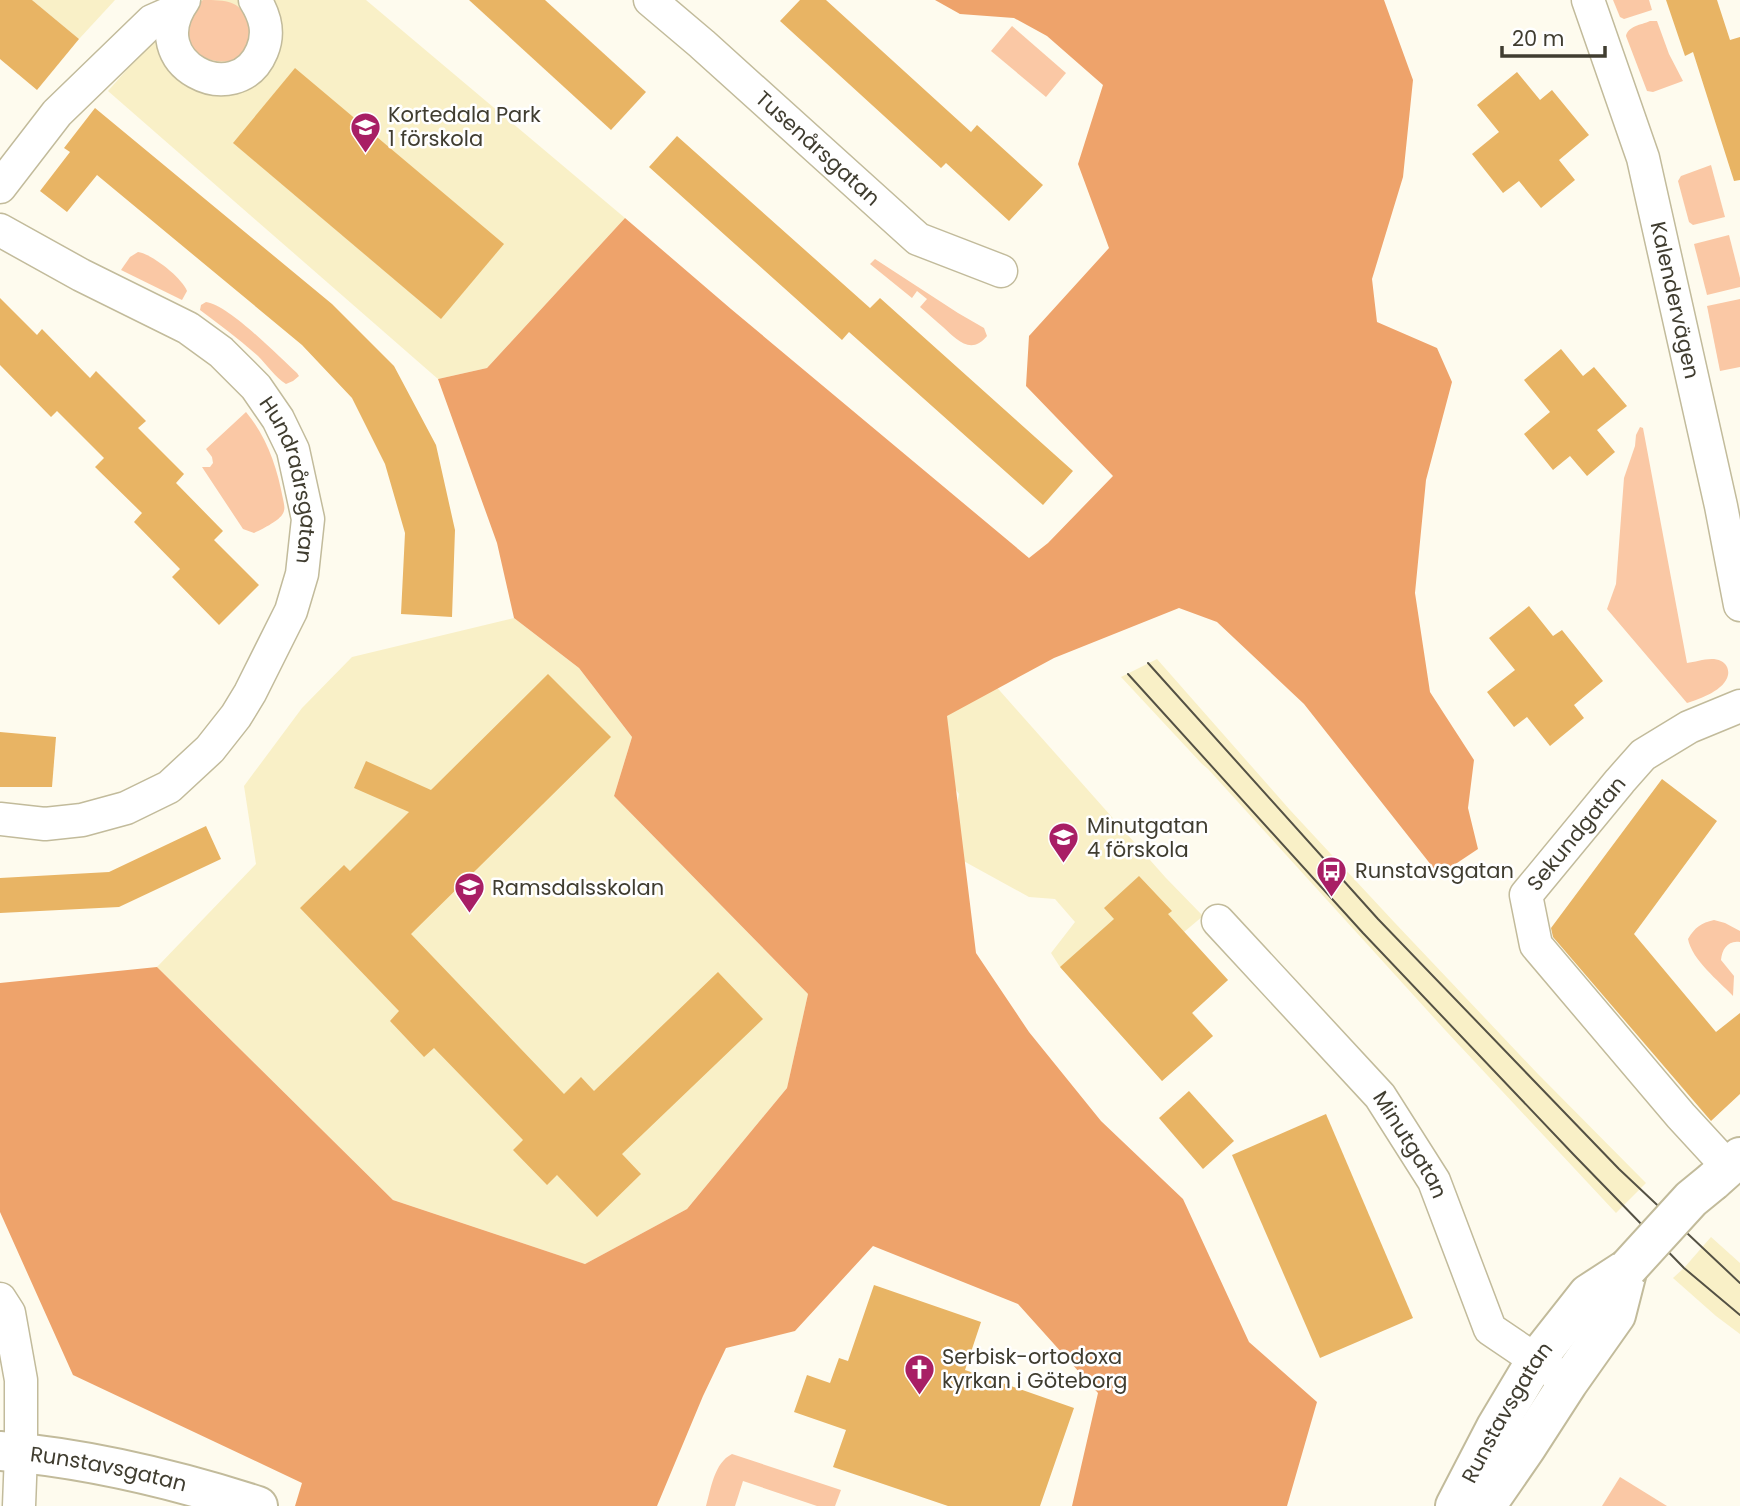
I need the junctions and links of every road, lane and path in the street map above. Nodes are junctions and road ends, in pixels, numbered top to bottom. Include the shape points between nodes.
1 (255, 0) edge
2 (650, 0) edge
3 (1588, 0) edge
4 (181, 5) edge
5 (0, 187) edge
6 (0, 230) edge
7 (1001, 271) dead end
8 (1740, 605) edge
9 (1740, 706) edge
10 (0, 819) edge
11 (1218, 921) dead end
12 (1727, 1168) edge
13 (1628, 1268) junction
14 (0, 1299) edge
15 (1536, 1360) junction
16 (1568, 1383) junction
17 (11, 1452) edge
18 (19, 1506) edge
19 (258, 1506) edge
20 (1455, 1506) edge
21 (1486, 1506) edge

1 - 4 street via 267,28 259,57 235,77 220,79 204,77 179,57 172,26
2 - 7 street, Tusenårsgatan via 918,239
3 - 8 street, Kalendervägen via 1643,158
4 - 5 street via 152,21 57,113
6 - 10 street, Hundraårsgatan via 188,328 221,352 256,387 278,419 293,450 308,519 302,574 291,611 250,693 209,749 169,787 126,808 45,824
9 - 12 street, Sekundgatan via 1689,727 1643,755 1526,895 1536,945
11 - 15 street, Minutgatan via 1380,1096 1434,1181 1490,1329
12 - 13 street, Runstavsgatan, bridge via 1691,1199
13 - 15 street, Runstavsgatan via 1588,1294
13 - 16 street, Runstavsgatan via 1616,1315
14 - 17 street via 9,1313 21,1380
15 - 16 street, Minutgatan
15 - 20 street, Runstavsgatan
16 - 21 street, Runstavsgatan
17 - 18 street
17 - 19 street, Runstavsgatan via 198,1487

